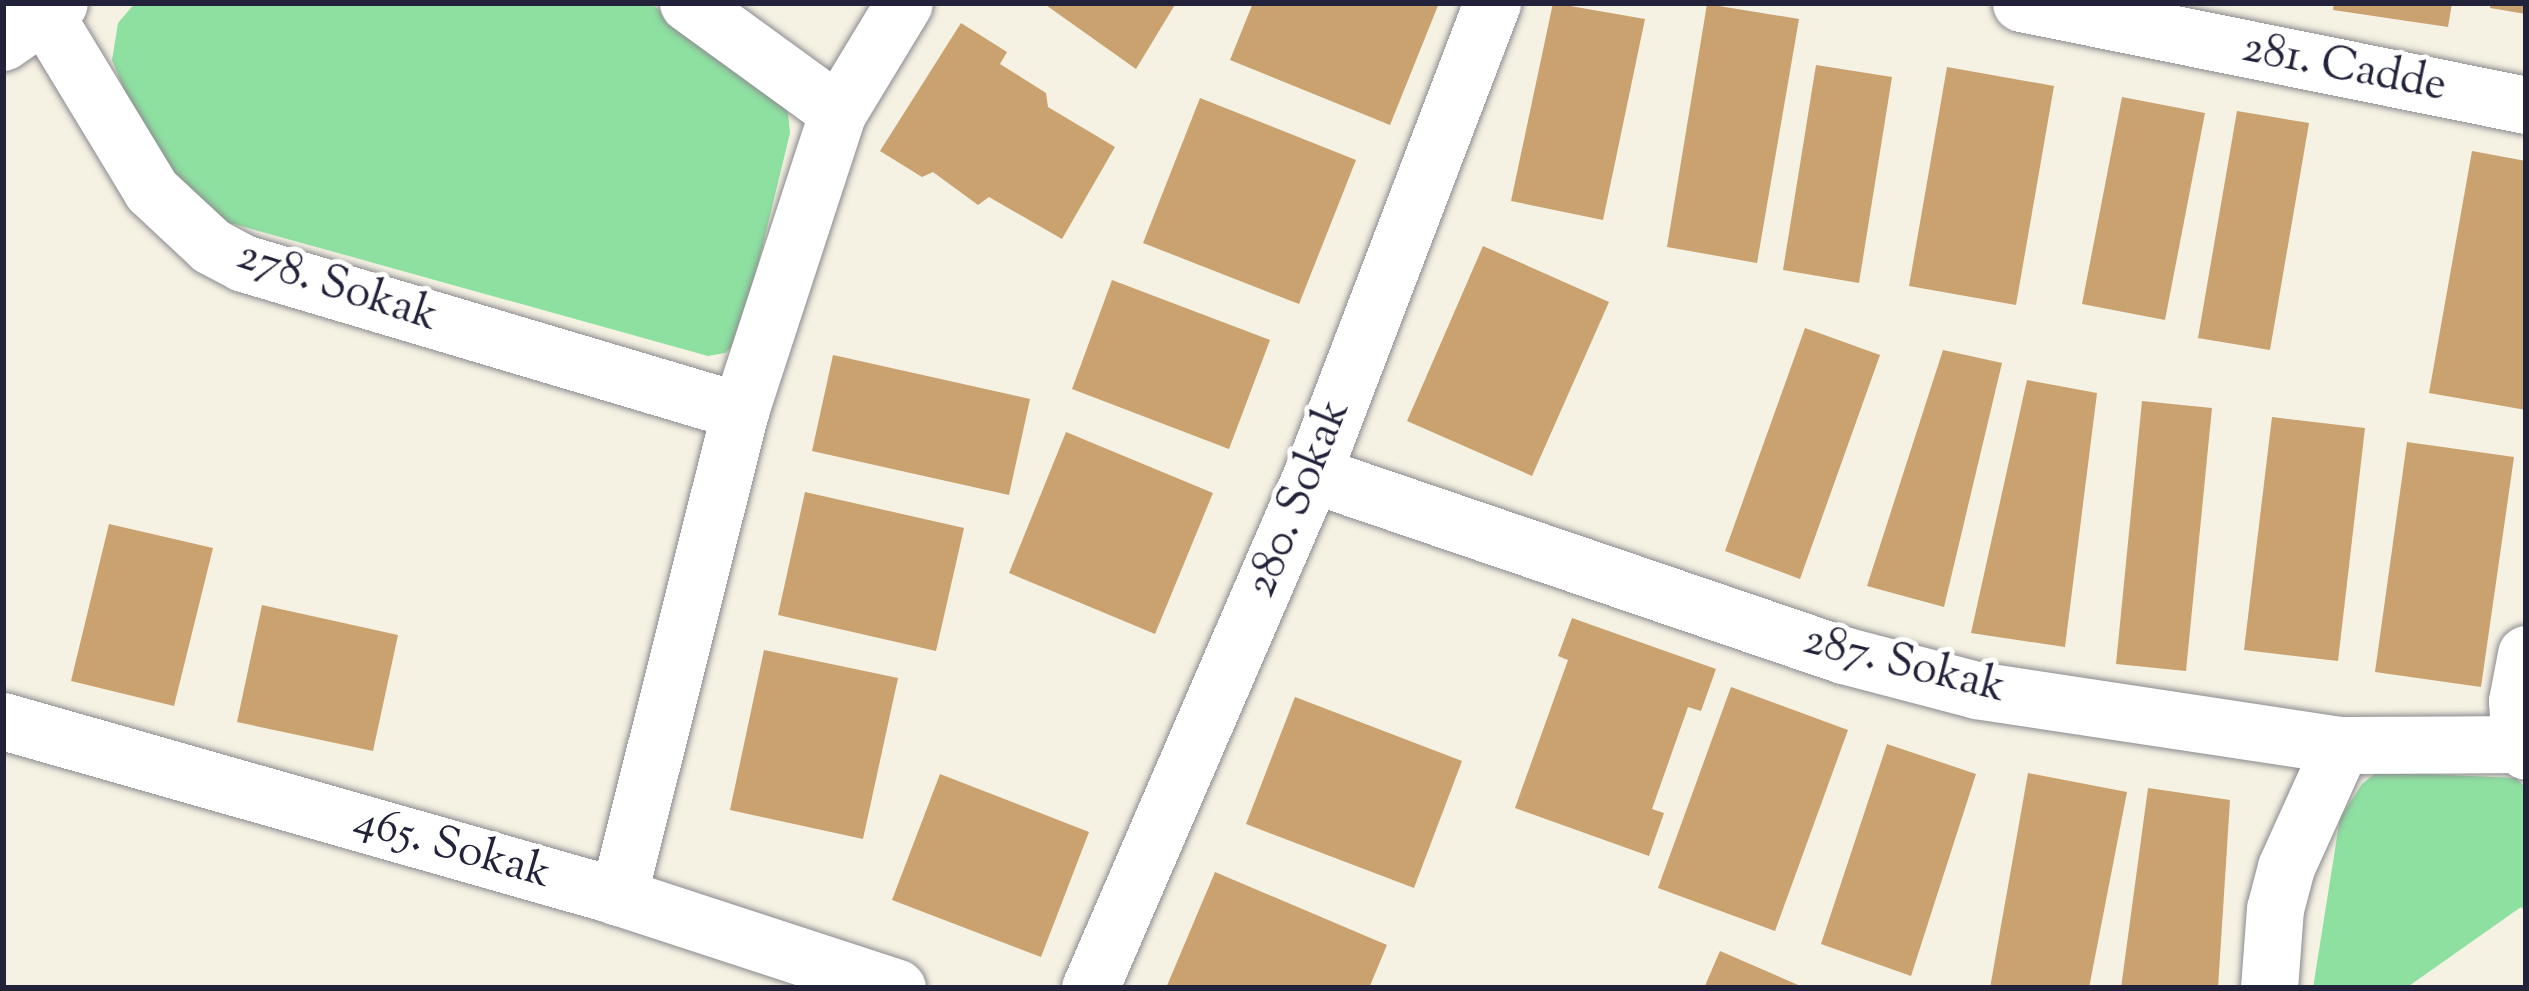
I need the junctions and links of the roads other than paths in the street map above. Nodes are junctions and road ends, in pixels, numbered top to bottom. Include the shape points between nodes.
1 (688, 3) edge
2 (904, 3) edge
3 (1492, 3) edge
4 (2021, 3) edge
5 (35, 19) edge
6 (2526, 106) edge
7 (838, 112) junction
8 (740, 411) junction
9 (1312, 474) junction
10 (2526, 654) edge
11 (3, 721) edge
12 (2341, 745) junction
13 (2523, 747) edge
14 (618, 897) junction
15 (897, 988) edge
16 (1090, 988) edge
17 (2269, 988) edge

1 - 7 street
2 - 7 street
3 - 9 street, 280. Sokak
4 - 6 street, 281. Cadde
5 - 8 street, 278. Sokak via 151,190 211,246 243,263
7 - 8 street
8 - 14 street
9 - 12 street, 287. Sokak via 1933,680
9 - 16 street, 280. Sokak
10 - 13 street via 2516,701
11 - 14 street, 465. Sokak
12 - 13 street, 287. Sokak
12 - 17 street via 2286,867
14 - 15 street, 465. Sokak

